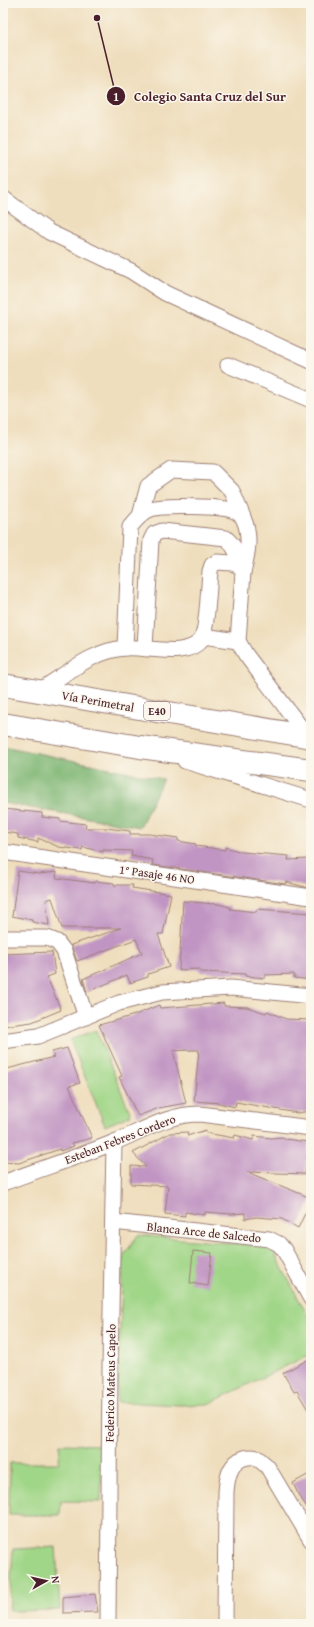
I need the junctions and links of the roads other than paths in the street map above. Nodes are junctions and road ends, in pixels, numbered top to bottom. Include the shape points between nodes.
1 (3, 198) edge
2 (311, 361) edge
3 (228, 366) dead end
4 (311, 400) edge
5 (140, 516) junction
6 (243, 517) junction
7 (242, 569) junction
8 (203, 636) junction
9 (238, 641) junction
10 (125, 648) junction
11 (145, 648) junction
12 (3, 686) edge
13 (39, 692) junction
14 (3, 724) edge
15 (309, 737) edge
16 (140, 747) junction
17 (311, 770) edge
18 (311, 800) edge
19 (3, 852) edge
20 (311, 897) edge
21 (3, 938) edge
22 (311, 996) edge
23 (86, 1017) junction
24 (3, 1041) edge
25 (311, 1128) edge
26 (114, 1142) junction
27 (3, 1183) edge
28 (113, 1222) junction
29 (311, 1299) edge
30 (311, 1540) edge
31 (108, 1624) edge
32 (225, 1624) edge

1 - 2 street via 49,232 131,272 165,293
3 - 4 street
5 - 6 street via 149,509 161,506 233,510
5 - 6 street via 148,486 171,470 194,470 213,472 232,491
5 - 10 street via 130,527
6 - 7 street via 248,552
7 - 8 street via 232,563 217,562 212,566
7 - 9 street
7 - 11 street via 237,551 226,538 162,531 154,534 151,540
8 - 9 street
8 - 11 street via 195,645 184,650
9 - 15 street
10 - 11 street
10 - 13 street via 108,650 98,655
12 - 13 highway, Vía Perimetral / E40
13 - 15 highway, Vía Perimetral / E40
14 - 16 highway
16 - 17 highway
16 - 18 street
19 - 20 street, 1° Pasaje 46 NO
21 - 23 street via 47,938 57,942 64,951
22 - 23 street via 231,988 162,992 119,1003
23 - 24 street via 38,1036
25 - 26 street, Esteban Febres Cordero via 186,1114 167,1118
26 - 27 street, Esteban Febres Cordero
26 - 28 street, Federico Mateus Capelo
28 - 29 street, Blanca Arce de Salcedo via 269,1239 284,1250
28 - 31 street, Federico Mateus Capelo
30 - 32 street via 267,1466 257,1458 250,1457 234,1465 228,1476 226,1492

